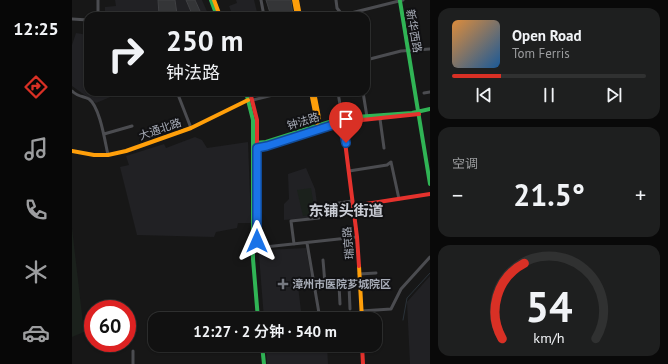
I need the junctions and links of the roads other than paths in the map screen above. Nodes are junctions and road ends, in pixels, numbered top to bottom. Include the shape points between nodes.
1 (98, 0) edge
2 (211, 0) edge
3 (214, 0) edge
4 (260, 0) edge
5 (294, 0) edge
6 (297, 0) edge
7 (336, 0) edge
8 (401, 0) edge
9 (98, 12) edge
10 (216, 12) edge
11 (218, 12) edge
12 (263, 12) edge
13 (296, 12) edge
14 (299, 12) edge
15 (340, 12) edge
16 (355, 12) edge
17 (72, 19) edge
18 (84, 20) edge
19 (430, 49) edge
20 (408, 51) junction
21 (370, 59) edge
22 (72, 91) edge
23 (430, 92) edge
24 (424, 93) dead end
25 (179, 96) edge
26 (248, 96) edge
27 (250, 96) edge
28 (268, 96) edge
29 (312, 96) edge
30 (315, 96) edge
31 (339, 96) edge
32 (364, 96) edge
33 (250, 100) junction
34 (430, 111) edge
35 (419, 113) junction
36 (367, 119) junction
37 (380, 119) junction
38 (342, 120) junction
39 (132, 126) dead end
40 (319, 127) junction
41 (191, 128) junction
42 (104, 134) junction
43 (255, 145) junction
44 (384, 148) dead end
45 (72, 151) edge
46 (108, 155) junction
47 (349, 171) junction
48 (430, 184) edge
49 (430, 194) edge
50 (399, 199) junction
51 (352, 201) junction
52 (353, 206) junction
53 (356, 237) junction
54 (307, 243) junction
55 (294, 244) junction
56 (255, 250) junction
57 (430, 257) edge
58 (323, 260) dead end
59 (376, 273) dead end
60 (359, 274) junction
61 (325, 284) junction
62 (314, 285) junction
63 (339, 285) junction
64 (349, 285) junction
65 (360, 285) junction
66 (340, 304) dead end
67 (350, 309) dead end
68 (259, 312) edge
69 (319, 312) edge
70 (361, 312) joint
71 (133, 352) edge
72 (261, 352) edge
73 (363, 352) edge
74 (261, 363) edge
75 (133, 364) edge
76 (364, 364) edge

1 - 9 street
2 - 10 street
3 - 11 street
4 - 12 street
5 - 13 street
6 - 14 street
7 - 15 street
8 - 16 street
8 - 20 street, 新华西路
17 - 18 street
19 - 20 street
20 - 21 street
20 - 35 street, 新华西路
22 - 42 street via 88,99 94,106
23 - 24 street
25 - 41 street
26 - 33 street
27 - 33 street
28 - 33 street, 大通北路
29 - 40 street
30 - 40 street
31 - 38 street
32 - 36 street
33 - 41 street, 大通北路 via 243,101
33 - 43 street via 257,120
34 - 35 street, 钟法路
35 - 36 street, 钟法路
35 - 37 street, 钟法路
35 - 48 street, 新华西路
36 - 37 street, 钟法路
36 - 38 street, 钟法路
37 - 44 street
38 - 40 street, 钟法路
38 - 47 street, 瑞京路
39 - 42 street
40 - 43 street, 钟法路 via 267,146
41 - 46 street, 大通北路
42 - 46 street
43 - 56 street
45 - 46 street, 大通北路
47 - 50 street via 387,165 391,162
47 - 51 street, 瑞京路
49 - 50 street
50 - 52 street
51 - 52 street, 瑞京路
51 - 55 street via 320,206 319,218 291,221
52 - 53 street, 瑞京路
53 - 54 street
53 - 60 street, 瑞京路
54 - 55 street
54 - 62 street
55 - 56 street
56 - 68 street
57 - 70 street via 401,289 391,309
58 - 61 street
59 - 60 street
60 - 65 street, 瑞京路
61 - 62 street
61 - 63 street via 333,282
62 - 69 street
63 - 64 street
63 - 66 street
64 - 65 street
64 - 67 street
65 - 70 street, 瑞京路
71 - 75 street
72 - 74 street
73 - 76 street

